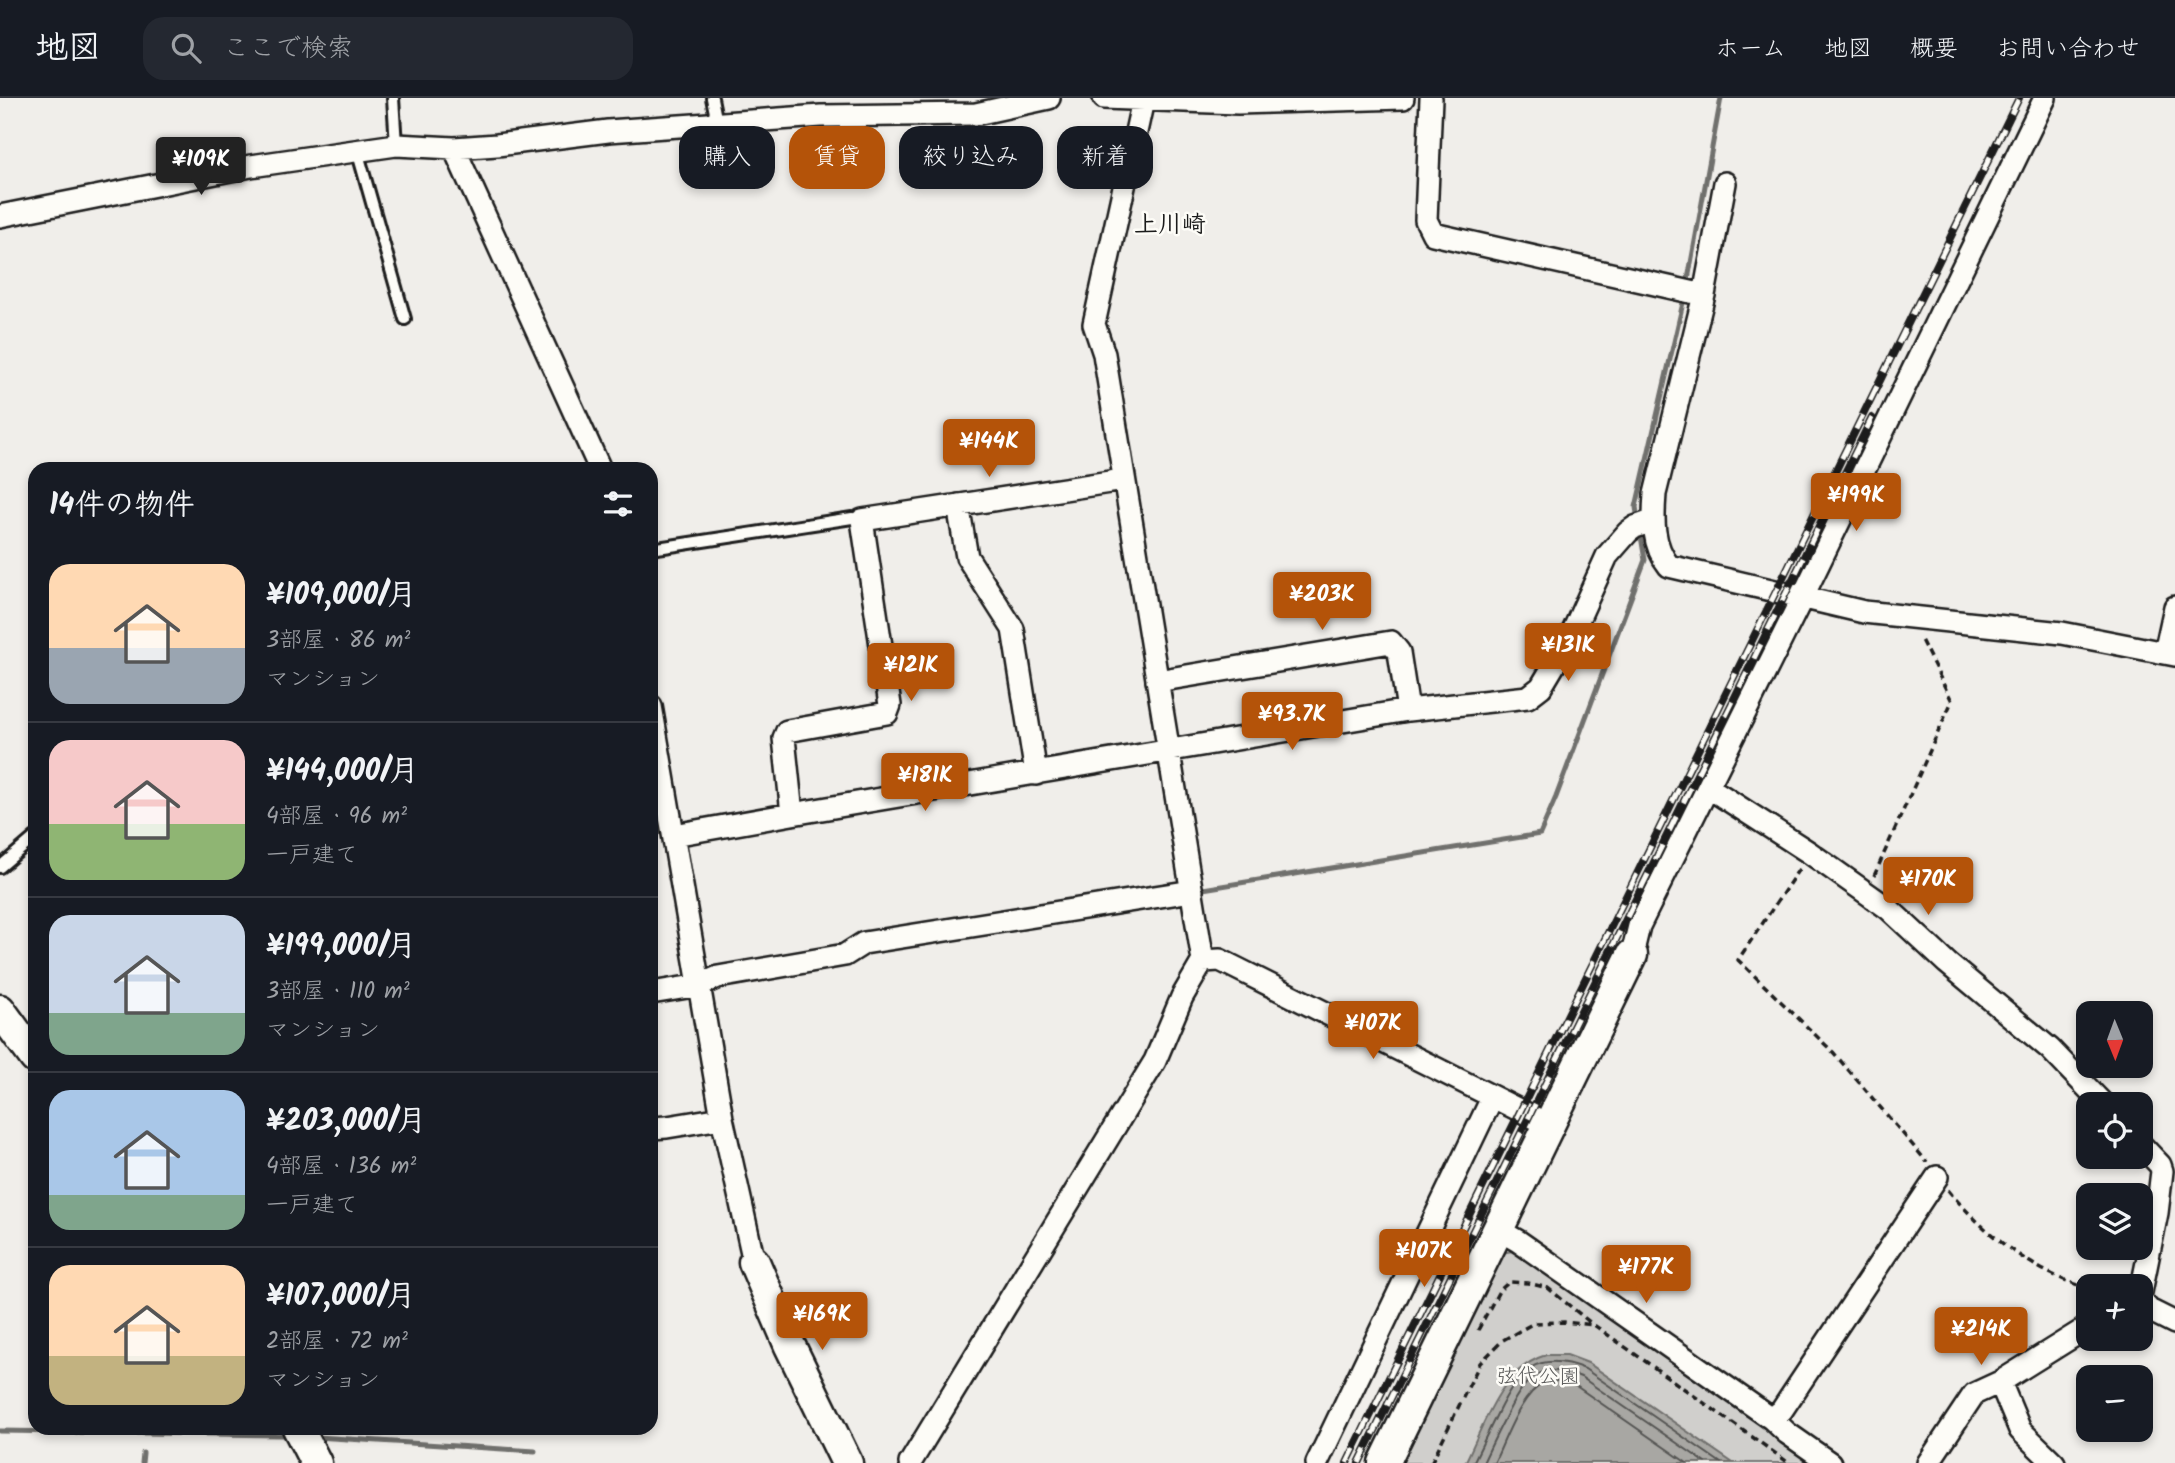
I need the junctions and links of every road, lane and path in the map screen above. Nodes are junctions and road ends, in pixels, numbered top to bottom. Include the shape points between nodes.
1 (393, 98) edge
2 (712, 98) edge
3 (1049, 98) edge
4 (1104, 98) edge
5 (1403, 98) edge
6 (1431, 98) edge
7 (2045, 98) edge
8 (1143, 100) edge
9 (1263, 100) edge
10 (717, 123) junction
11 (396, 145) junction
12 (454, 148) junction
13 (356, 150) junction
14 (1725, 183) dead end
15 (0, 216) edge
16 (1704, 295) junction
17 (405, 319) dead end
18 (597, 462) edge
19 (1123, 480) junction
20 (958, 505) junction
21 (862, 520) junction
22 (1652, 521) junction
23 (658, 548) edge
24 (1802, 598) junction
25 (2175, 607) edge
26 (1910, 618) junction
27 (2170, 654) edge
28 (1157, 681) junction
29 (1408, 710) junction
30 (658, 745) edge
31 (1168, 752) junction
32 (1036, 774) junction
33 (1708, 787) junction
34 (792, 814) junction
35 (674, 835) junction
36 (28, 843) edge
37 (1810, 853) junction
38 (0, 867) edge
39 (1192, 891) junction
40 (1867, 892) junction
41 (1632, 955) joint
42 (1203, 961) junction
43 (700, 985) junction
44 (658, 992) edge
45 (0, 1010) edge
46 (28, 1048) edge
47 (2091, 1092) edge
48 (1492, 1098) junction
49 (722, 1118) junction
50 (1549, 1125) junction
51 (658, 1127) edge
52 (2153, 1158) edge
53 (2168, 1167) edge
54 (1937, 1177) junction
55 (1497, 1229) junction
56 (754, 1262) joint
57 (2145, 1274) edge
58 (2076, 1285) edge
59 (2153, 1312) edge
60 (2175, 1323) edge
61 (1594, 1325) junction
62 (1477, 1331) dead end
63 (2076, 1334) edge
64 (2000, 1382) junction
65 (1772, 1419) junction
66 (302, 1435) edge
67 (316, 1463) edge
68 (847, 1463) edge
69 (910, 1463) edge
70 (1317, 1463) edge
71 (1384, 1463) edge
72 (1431, 1463) edge
73 (1790, 1463) edge
74 (1829, 1463) edge
75 (1928, 1463) edge
76 (2054, 1463) edge

1 - 11 lane
2 - 10 lane
3 - 10 street via 976,114
4 - 8 street
5 - 9 street
6 - 16 street via 1426,220 1433,234
7 - 24 street
8 - 9 street
8 - 19 street via 1094,324 1104,354
10 - 12 street
11 - 12 street
11 - 13 street
12 - 18 street
13 - 15 street
13 - 17 lane
14 - 16 street
16 - 22 street
19 - 20 street
19 - 28 street
20 - 21 street
20 - 32 street via 967,557 1013,629
21 - 23 lane
21 - 34 street via 890,705 887,713 787,731
22 - 24 street via 1661,556 1669,566
22 - 29 street via 1628,532 1607,556 1569,640 1536,692 1518,699
24 - 26 street
24 - 33 street
25 - 27 street
26 - 27 street via 2063,633
26 - 40 path via 1952,701
28 - 29 street via 1391,642 1399,652
28 - 31 street
29 - 31 street
30 - 35 street
31 - 32 street
31 - 39 street
32 - 34 street
33 - 37 street
33 - 41 street via 1639,926
34 - 35 street
35 - 43 street
36 - 38 lane
37 - 40 street
37 - 54 path via 1738,960 1833,1052
39 - 42 street
39 - 43 street via 864,943 845,955 719,977
40 - 47 street via 2050,1049
41 - 50 street
42 - 48 street via 1220,960
42 - 69 street via 1155,1061
43 - 44 street
43 - 49 street
45 - 46 street
48 - 50 street
48 - 70 street
49 - 51 street
49 - 56 street
50 - 55 street
52 - 53 street
53 - 57 street
54 - 58 path via 1997,1239 2044,1272
54 - 65 street
55 - 65 street
55 - 71 street
56 - 68 street
59 - 60 street
61 - 62 path via 1548,1288 1509,1283 1499,1291
61 - 72 path via 1534,1323 1503,1339 1480,1363
61 - 73 path
63 - 64 street
64 - 75 street via 1974,1394
64 - 76 street via 2020,1430
65 - 74 street
66 - 67 street

